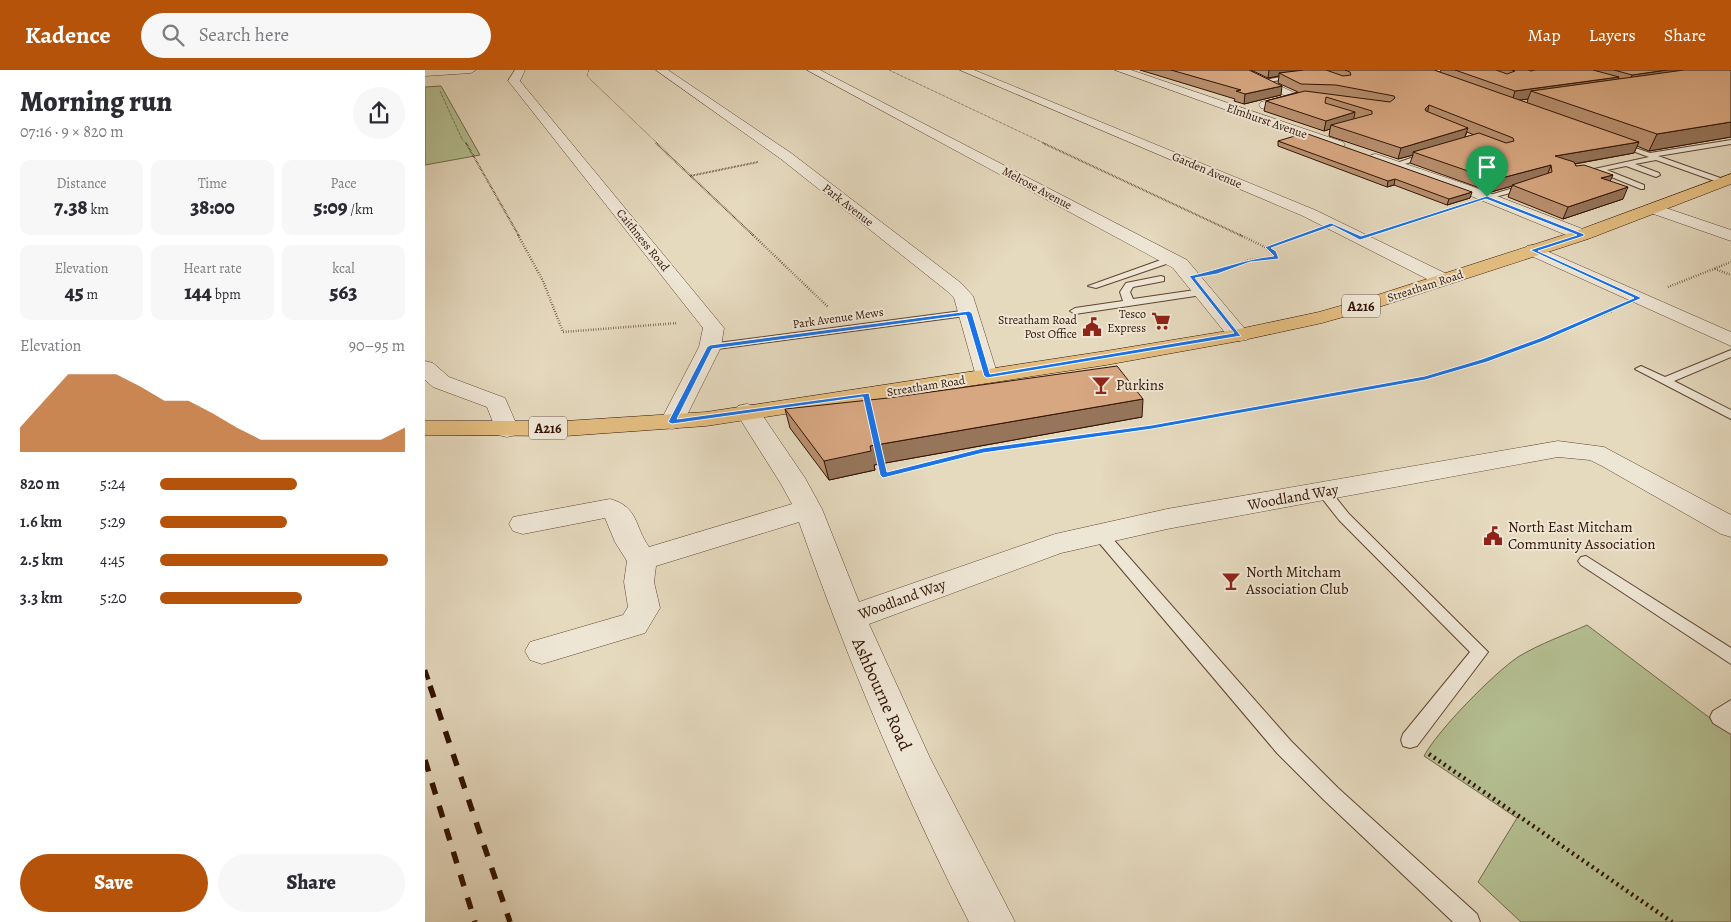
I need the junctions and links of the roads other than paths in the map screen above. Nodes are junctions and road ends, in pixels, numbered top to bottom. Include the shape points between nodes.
1 (471, 70) edge
2 (520, 70) edge
3 (661, 70) edge
4 (812, 70) edge
5 (965, 70) edge
6 (1120, 70) edge
7 (1238, 70) edge
8 (425, 73) edge
9 (1301, 76) edge
10 (1263, 81) junction
11 (1240, 111) junction
12 (1333, 132) edge
13 (1315, 137) junction
14 (1612, 142) edge
15 (1731, 142) edge
16 (1433, 153) edge
17 (1649, 155) junction
18 (1657, 158) junction
19 (1627, 164) junction
20 (1395, 165) junction
21 (1599, 169) junction
22 (1575, 174) edge
23 (1656, 175) dead end
24 (1727, 181) edge
25 (1535, 183) edge
26 (1641, 186) dead end
27 (1487, 197) junction
28 (1654, 209) junction
29 (1582, 235) junction
30 (1731, 236) edge
31 (1533, 250) junction
32 (1172, 259) junction
33 (1161, 279) dead end
34 (1444, 280) junction
35 (1093, 286) dead end
36 (1202, 292) junction
37 (1129, 303) junction
38 (1075, 311) dead end
39 (969, 313) junction
40 (1239, 335) junction
41 (1731, 340) edge
42 (710, 347) junction
43 (1731, 353) edge
44 (425, 368) edge
45 (1641, 369) dead end
46 (987, 376) junction
47 (1665, 381) junction
48 (747, 411) junction
49 (1731, 415) edge
50 (672, 422) junction
51 (425, 428) edge
52 (507, 430) junction
53 (1324, 492) junction
54 (808, 509) junction
55 (523, 524) dead end
56 (1731, 527) edge
57 (1100, 534) junction
58 (642, 560) junction
59 (1586, 560) dead end
60 (849, 618) junction
61 (541, 651) dead end
62 (1731, 657) edge
63 (1731, 708) edge
64 (1731, 726) edge
65 (1410, 740) road end
66 (993, 922) edge
67 (1469, 922) edge

1 - 8 street
2 - 42 street, Caithness Road via 514,80 714,328
3 - 39 street, Park Avenue via 786,156 954,287 963,296
4 - 32 street, Melrose Avenue
5 - 34 street, Garden Avenue via 1333,224
6 - 11 street, Elmhurst Avenue
7 - 10 street
9 - 10 lane
10 - 11 street via 1300,97
11 - 13 street, Elmhurst Avenue
12 - 13 lane
13 - 20 street, Elmhurst Avenue
14 - 17 lane
15 - 17 lane
16 - 20 lane
17 - 18 lane
18 - 19 lane
18 - 24 lane
19 - 21 lane
19 - 23 lane
20 - 27 street, Elmhurst Avenue
21 - 22 lane
21 - 26 lane
24 - 28 main road, Streatham Road / A216
25 - 27 lane
27 - 29 street, Elmhurst Avenue
28 - 29 main road, Streatham Road / A216
28 - 30 street
29 - 31 main road, Streatham Road / A216
31 - 34 main road, Streatham Road / A216
31 - 41 street
32 - 35 lane
32 - 36 street, Melrose Avenue
33 - 37 lane via 1129,285 1125,292
34 - 40 main road, Streatham Road / A216 via 1322,316
36 - 37 lane
36 - 40 street, Melrose Avenue
37 - 38 lane
39 - 42 lane, Park Avenue Mews
39 - 46 street, Park Avenue
40 - 46 main road, Streatham Road / A216
42 - 50 street
43 - 47 lane
44 - 52 street via 441,382 497,403
45 - 47 lane
46 - 48 main road, Streatham Road / A216
47 - 49 lane
48 - 50 main road, Streatham Road / A216
48 - 54 street, Ashbourne Road
50 - 52 main road, Streatham Road / A216
51 - 52 main road, Streatham Road / A216
53 - 56 street, Woodland Way via 1540,451 1573,450 1611,460
53 - 57 street, Woodland Way
53 - 65 lane via 1344,517 1480,652
54 - 58 street
54 - 60 street, Ashbourne Road
55 - 58 street via 610,508 620,516 630,542
57 - 60 street, Woodland Way via 1040,549
57 - 67 lane via 1285,747
58 - 61 street via 639,582 644,608 634,624
59 - 62 lane
60 - 66 street, Ashbourne Road via 886,708 935,812
63 - 64 lane via 1719,717

